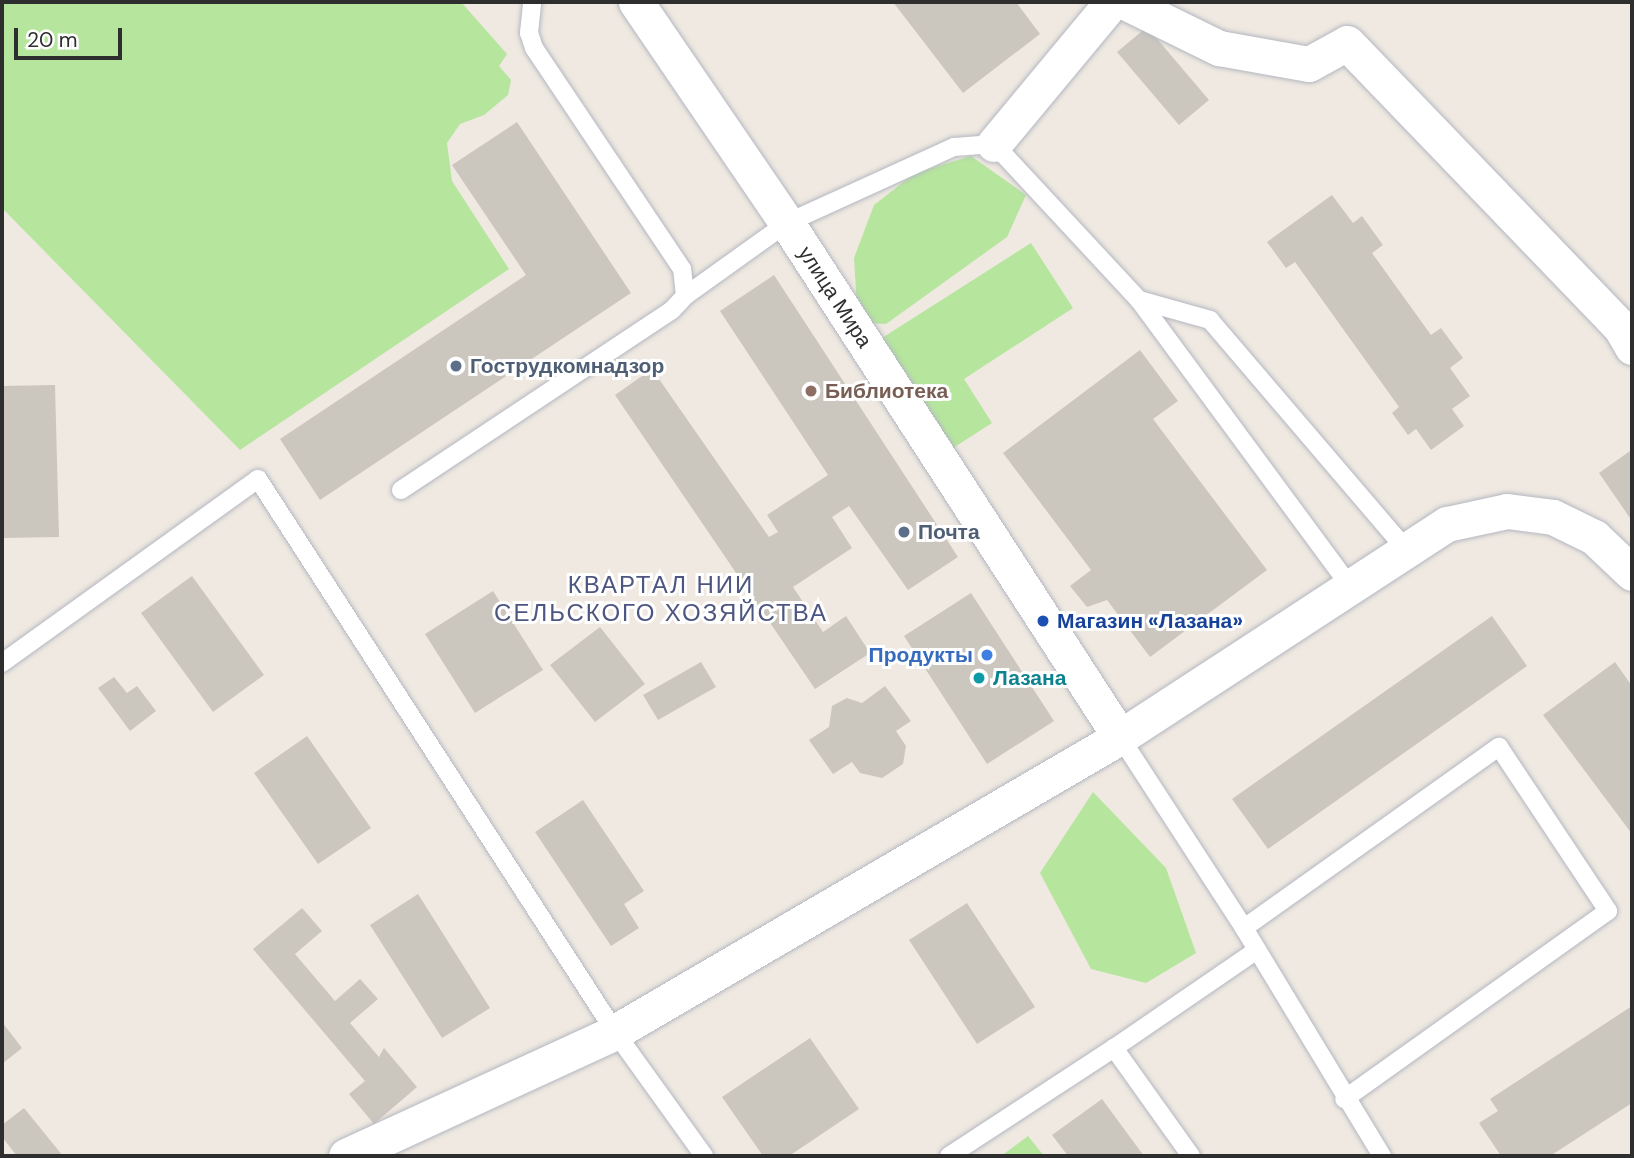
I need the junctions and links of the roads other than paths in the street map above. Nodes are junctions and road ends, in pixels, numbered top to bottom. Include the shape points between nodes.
1 (532, 2) edge
2 (636, 2) edge
3 (1112, 2) edge
4 (1125, 2) edge
5 (994, 144) junction
6 (787, 223) junction
7 (685, 296) junction
8 (1139, 300) junction
9 (1632, 347) edge
10 (401, 490) dead end
11 (1407, 551) junction
12 (1632, 573) edge
13 (1353, 590) junction
14 (2, 663) edge
15 (1120, 737) junction
16 (1244, 928) junction
17 (1257, 950) junction
18 (615, 1032) junction
19 (1114, 1048) junction
20 (1344, 1099) junction
21 (346, 1156) edge
22 (705, 1156) edge
23 (949, 1156) edge
24 (1191, 1156) edge
25 (1382, 1156) edge

1 - 7 lane via 529,33 534,48 682,269
2 - 6 street, улица Мира
3 - 5 street
4 - 9 street via 1219,48 1309,64 1347,43 1621,328
5 - 6 lane via 954,147
5 - 8 lane
6 - 7 lane
6 - 15 street, улица Мира
7 - 10 lane via 672,310
8 - 11 lane via 1210,320
8 - 13 lane
11 - 12 street via 1447,524 1507,511 1553,517 1594,537
11 - 13 street
13 - 15 street
14 - 18 lane via 258,479
15 - 16 lane
15 - 18 street
16 - 17 lane
16 - 20 lane via 1499,747 1608,911
17 - 19 lane
17 - 20 lane
18 - 21 street
18 - 22 lane
19 - 23 lane
19 - 24 lane
20 - 25 lane

